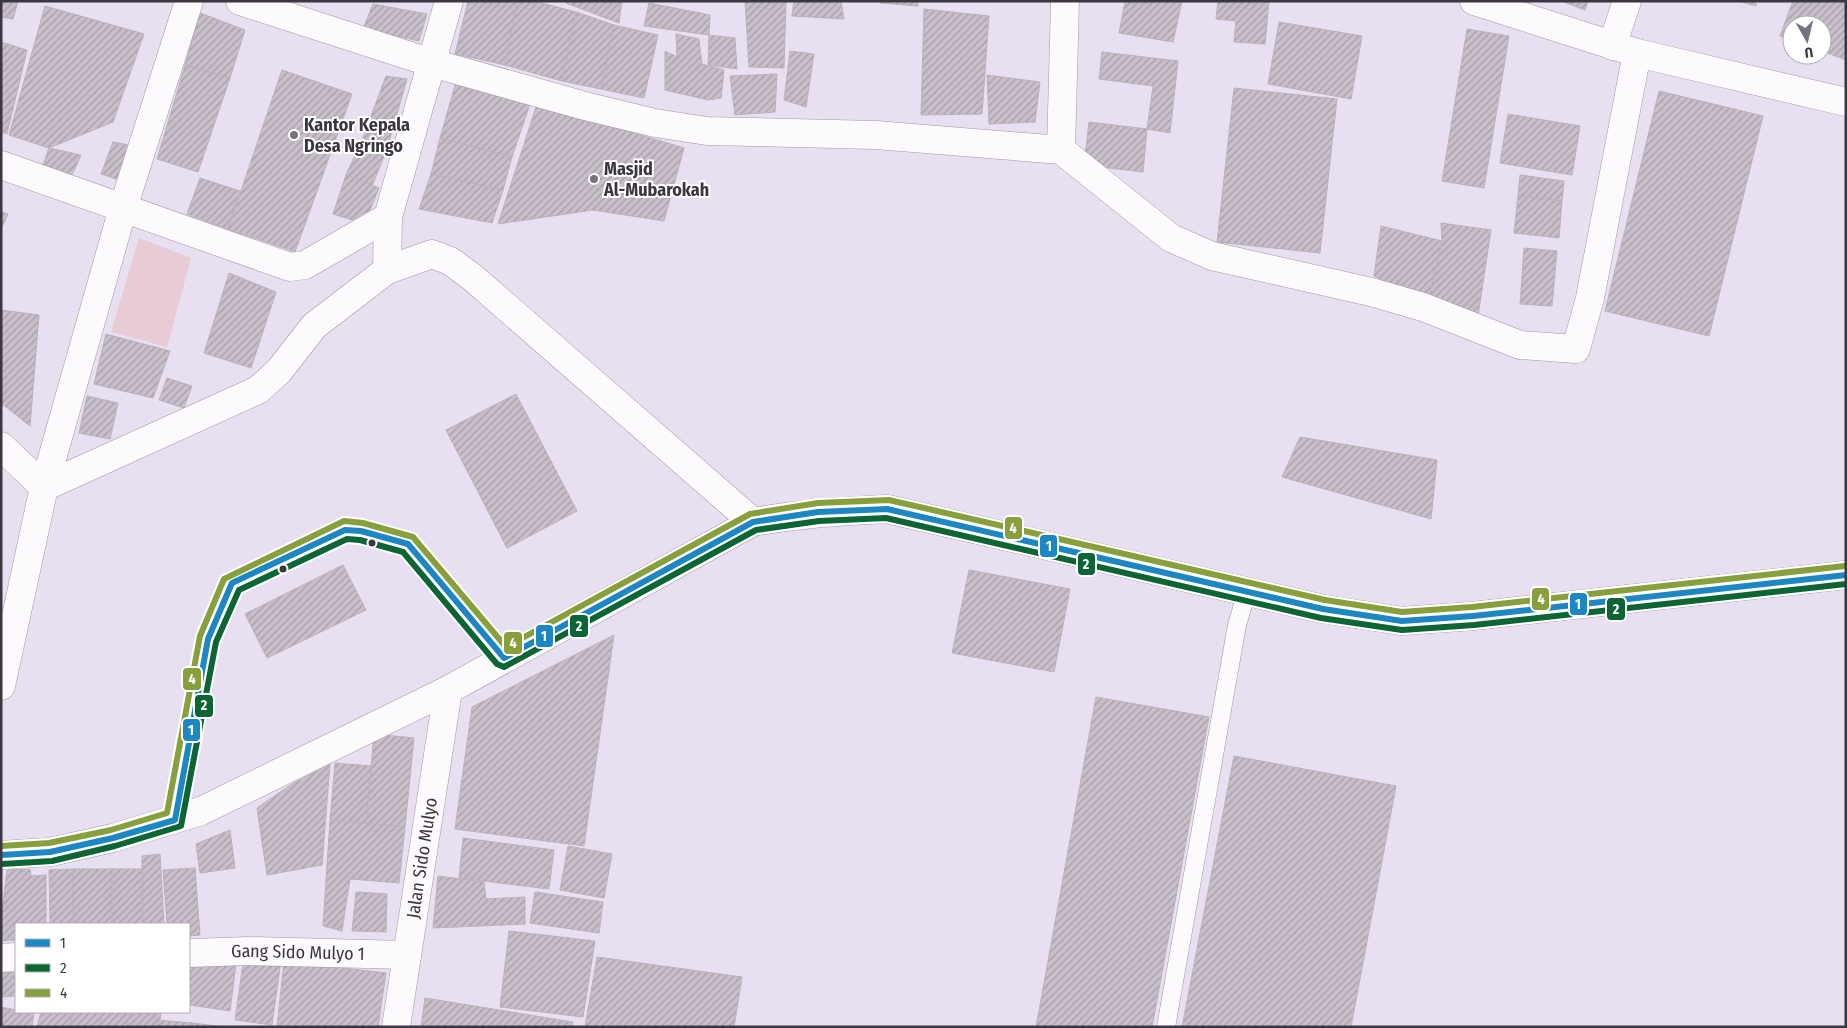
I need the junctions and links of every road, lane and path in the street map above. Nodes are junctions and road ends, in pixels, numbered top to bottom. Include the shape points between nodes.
1 (189, 1) edge
2 (240, 1) edge
3 (449, 1) edge
4 (1065, 1) edge
5 (1474, 1) edge
6 (1627, 1) edge
7 (1625, 49) junction
8 (432, 63) junction
9 (1846, 102) edge
10 (1061, 150) junction
11 (1, 165) edge
12 (123, 208) junction
13 (388, 217) junction
14 (387, 270) junction
15 (1, 446) edge
16 (44, 487) junction
17 (753, 522) junction
18 (1846, 575) edge
19 (1247, 592) junction
20 (504, 658) junction
21 (1, 686) edge
22 (448, 690) junction
23 (174, 820) junction
24 (1, 855) edge
25 (190, 953) edge
26 (407, 955) junction
27 (15, 957) edge
28 (1, 958) edge
29 (396, 1027) edge
30 (1166, 1027) edge

1 - 12 street
2 - 8 street
3 - 8 street
4 - 10 street
5 - 7 street
6 - 7 street
7 - 9 street
7 - 10 street via 1590,298 1576,349 1520,346 1406,302 1196,250 1171,238
8 - 10 street via 585,106 707,131 876,135
8 - 13 street
11 - 12 street
12 - 13 street via 290,267 305,265
12 - 16 street
13 - 14 street
14 - 16 street via 314,326 279,371 258,390
14 - 17 street via 432,254 450,261
15 - 16 street
16 - 21 street
17 - 19 street via 818,512 887,509
17 - 20 street
18 - 19 street via 1402,621 1323,609
19 - 30 lane via 1237,626
20 - 22 street
20 - 23 lane via 408,544 361,531 345,530 232,583 208,639
22 - 23 street via 201,811
22 - 26 street, Jalan Sido Mulyo
23 - 24 street via 50,852
25 - 26 street, Gang Sido Mulyo 1 via 249,951
26 - 29 street, Jalan Sido Mulyo
27 - 28 street

